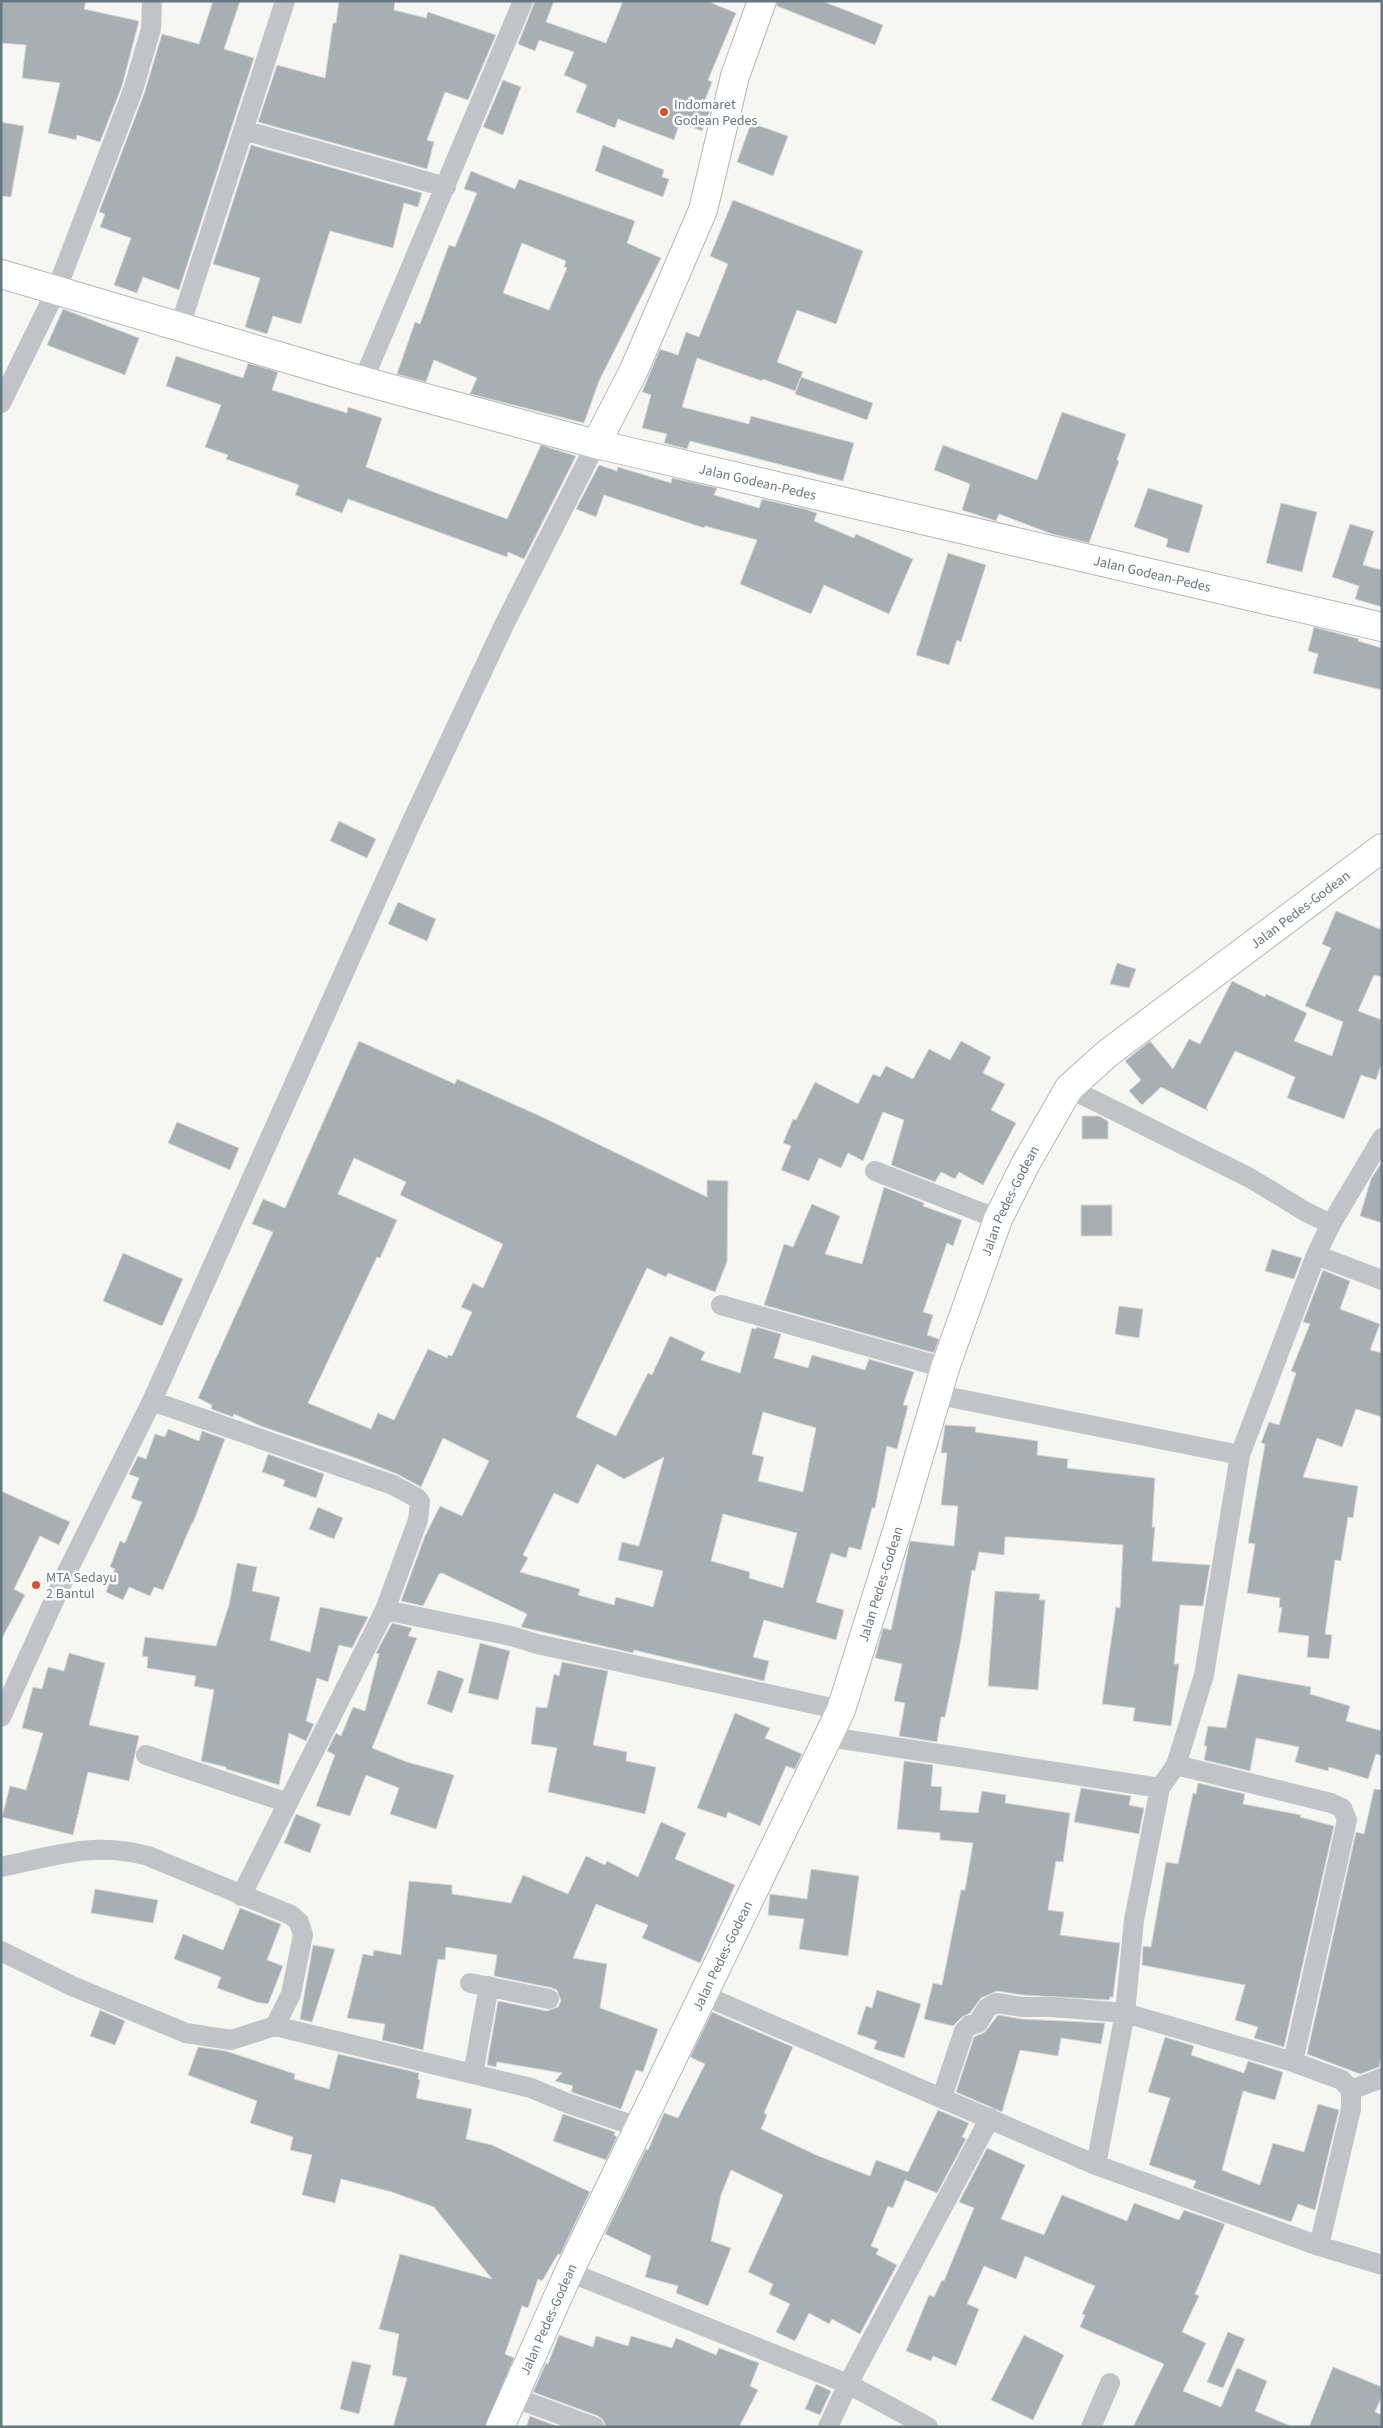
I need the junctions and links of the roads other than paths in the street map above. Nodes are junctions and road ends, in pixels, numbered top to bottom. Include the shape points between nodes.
1 (152, 1) edge
2 (285, 1) edge
3 (522, 1) edge
4 (762, 1) edge
5 (243, 130) junction
6 (446, 187) junction
7 (1, 274) edge
8 (56, 291) junction
9 (180, 326) junction
10 (363, 382) junction
11 (1, 403) edge
12 (596, 444) junction
13 (1382, 627) edge
14 (1382, 848) edge
15 (1069, 1088) junction
16 (1382, 1138) edge
17 (875, 1171) dead end
18 (998, 1219) junction
19 (1332, 1224) junction
20 (1316, 1255) junction
21 (1382, 1280) edge
22 (721, 1305) dead end
23 (945, 1368) junction
24 (939, 1395) junction
25 (152, 1401) junction
26 (1240, 1455) junction
27 (385, 1610) junction
28 (841, 1710) junction
29 (1, 1717) edge
30 (829, 1737) junction
31 (146, 1755) dead end
32 (1176, 1765) junction
33 (1160, 1788) junction
34 (288, 1803) junction
35 (1, 1867) edge
36 (240, 1896) junction
37 (1, 1951) edge
38 (703, 1996) junction
39 (549, 1999) dead end
40 (1125, 2013) junction
41 (276, 2026) junction
42 (1293, 2062) junction
43 (473, 2074) junction
44 (1382, 2078) edge
45 (1351, 2090) junction
46 (942, 2097) junction
47 (990, 2118) junction
48 (638, 2126) junction
49 (1096, 2166) junction
50 (1319, 2246) junction
51 (1382, 2265) edge
52 (569, 2272) junction
53 (848, 2384) junction
54 (1110, 2384) dead end
55 (513, 2397) junction
56 (500, 2427) edge
57 (594, 2427) edge
58 (828, 2427) edge
59 (928, 2427) edge
60 (1091, 2427) edge

1 - 8 street via 151,29 133,90
2 - 5 street
3 - 6 street
4 - 12 street via 735,76 703,210 634,370
5 - 6 street
5 - 9 street
6 - 10 street
7 - 8 street, Jalan Godean-Pedes
8 - 9 street, Jalan Godean-Pedes
8 - 11 street
9 - 10 street, Jalan Godean-Pedes
10 - 12 street, Jalan Godean-Pedes
12 - 13 street, Jalan Godean-Pedes
12 - 25 street via 505,623 411,823
14 - 15 street, Jalan Pedes-Godean via 1108,1053
15 - 18 street, Jalan Pedes-Godean via 1026,1162
15 - 19 street via 1250,1178
16 - 19 street
17 - 18 street
18 - 23 street, Jalan Pedes-Godean
19 - 20 street
20 - 21 street
20 - 26 street
22 - 23 street
23 - 24 street, Jalan Pedes-Godean
24 - 26 street
24 - 28 street, Jalan Pedes-Godean
25 - 27 street via 393,1485 417,1498 421,1508
25 - 29 street via 66,1574
26 - 32 street via 1204,1675
27 - 28 street
27 - 34 street
28 - 30 street, Jalan Pedes-Godean
30 - 33 street
30 - 38 street, Jalan Pedes-Godean
31 - 34 street
32 - 33 street
32 - 42 street via 1332,1803 1342,1808 1347,1820
33 - 40 street via 1134,1920
34 - 36 street
35 - 36 street via 92,1848 126,1850 148,1856
36 - 41 street via 291,1915 299,1922 303,1935 291,1994
37 - 41 street via 72,1986 186,2033 231,2040
38 - 46 street
38 - 48 street, Jalan Pedes-Godean
39 - 43 street via 480,1985
40 - 42 street
40 - 46 street via 991,2004 983,2019 970,2025 961,2036
40 - 49 street
41 - 43 street
42 - 45 street via 1342,2080
43 - 48 street via 530,2088
44 - 45 street
45 - 50 street via 1352,2109
46 - 47 street
47 - 49 street
47 - 53 street
48 - 52 street, Jalan Pedes-Godean
49 - 50 street
50 - 51 street
52 - 53 street
52 - 55 street, Jalan Pedes-Godean
53 - 58 street
53 - 59 street
54 - 60 street
55 - 56 street, Jalan Pedes-Godean
55 - 57 street

